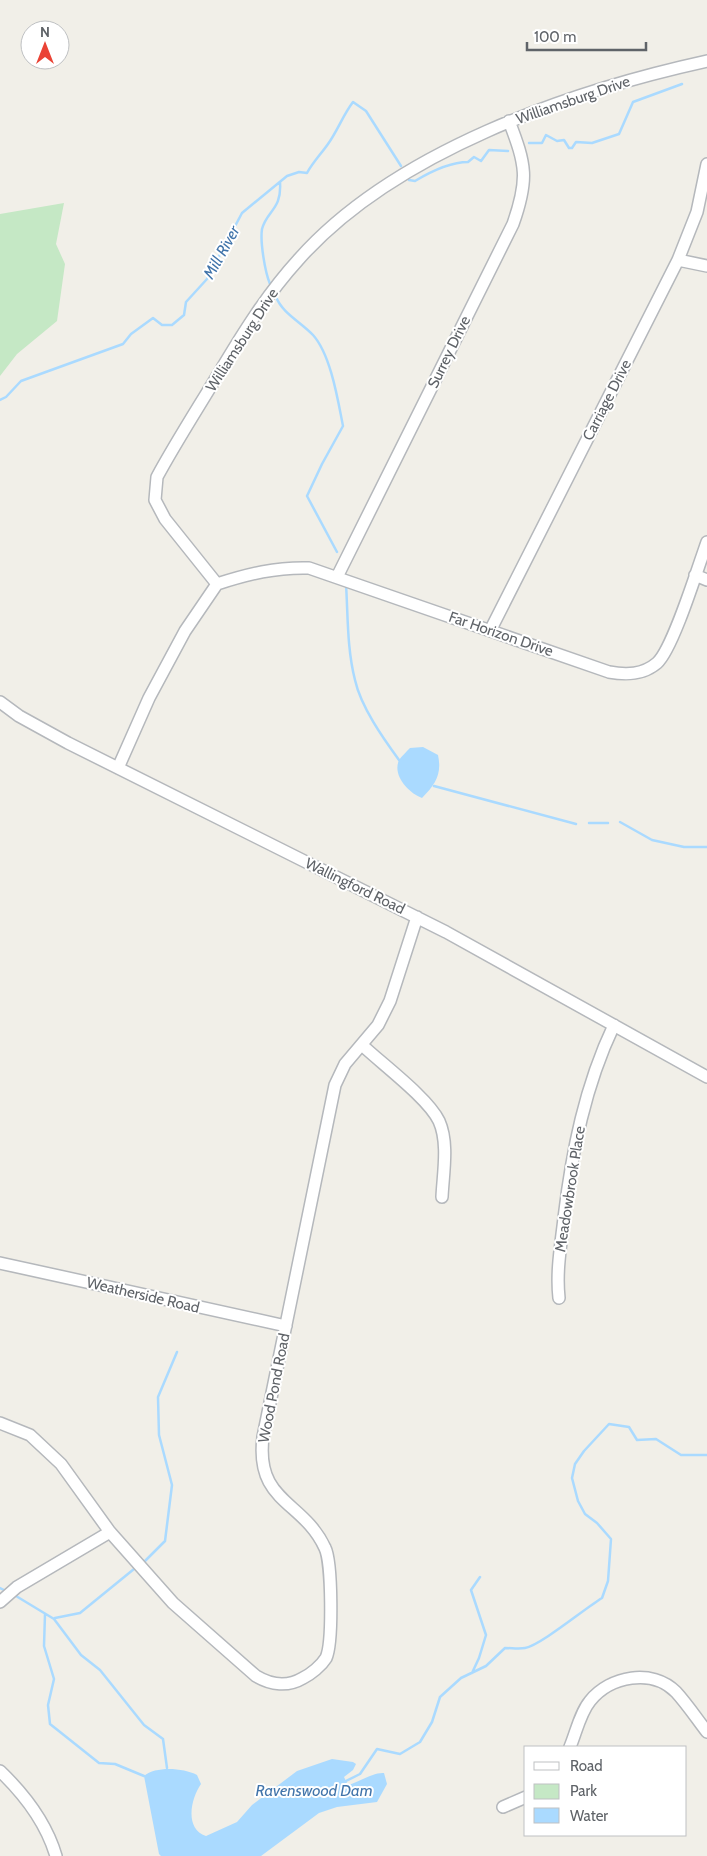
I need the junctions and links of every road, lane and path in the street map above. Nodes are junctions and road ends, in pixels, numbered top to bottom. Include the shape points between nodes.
1 (707, 61) edge
2 (509, 121) junction
3 (707, 164) edge
4 (678, 260) junction
5 (707, 266) edge
6 (707, 542) edge
7 (695, 575) junction
8 (337, 577) junction
9 (707, 580) edge
10 (218, 584) junction
11 (491, 629) junction
12 (0, 702) edge
13 (118, 768) junction
14 (417, 916) junction
15 (614, 1025) junction
16 (362, 1045) junction
17 (707, 1077) edge
18 (442, 1197) dead end
19 (0, 1263) edge
20 (559, 1298) dead end
21 (286, 1326) junction
22 (0, 1423) edge
23 (110, 1532) junction
24 (0, 1602) edge
25 (707, 1732) edge
26 (570, 1746) edge
27 (0, 1770) edge
28 (524, 1798) edge
29 (502, 1807) dead end
30 (56, 1856) edge

1 - 2 street, Williamsburg Drive via 653,73
2 - 8 street, Surrey Drive via 521,151 525,175 513,224
2 - 10 street, Williamsburg Drive via 420,164 349,212 299,258 259,308 157,477 155,500 165,519
3 - 4 street, Carriage Drive via 697,212
4 - 5 street
4 - 11 street, Carriage Drive
6 - 7 street, Far Horizon Drive
7 - 9 street
7 - 11 street, Far Horizon Drive via 670,642 658,662 642,672 627,675 609,672
8 - 10 street, Far Horizon Drive via 309,568 284,567
8 - 11 street, Far Horizon Drive
10 - 13 street via 185,631 149,698
12 - 13 street, Wallingford Road via 25,720
13 - 14 street, Wallingford Road
14 - 15 street, Wallingford Road
14 - 16 street, Wood Pond Road via 390,1001 378,1025
15 - 17 street, Wallingford Road
15 - 20 street, Meadowbrook Place via 594,1070 574,1147 557,1276
16 - 18 street via 424,1103 438,1121 443,1141
16 - 21 street, Wood Pond Road via 344,1064 335,1085
19 - 21 street, Weatherside Road
21 - 23 street, Wood Pond Road via 263,1437 262,1460 264,1476 278,1496 312,1528 326,1548 330,1561 329,1639 322,1663 310,1674 290,1683 272,1683 256,1676 173,1603
22 - 23 street, Wood Pond Road via 30,1435 61,1464
23 - 24 street via 17,1587
25 - 26 street via 675,1691 653,1679 630,1677 607,1686 589,1702
27 - 30 street via 35,1811 52,1840
28 - 29 street

